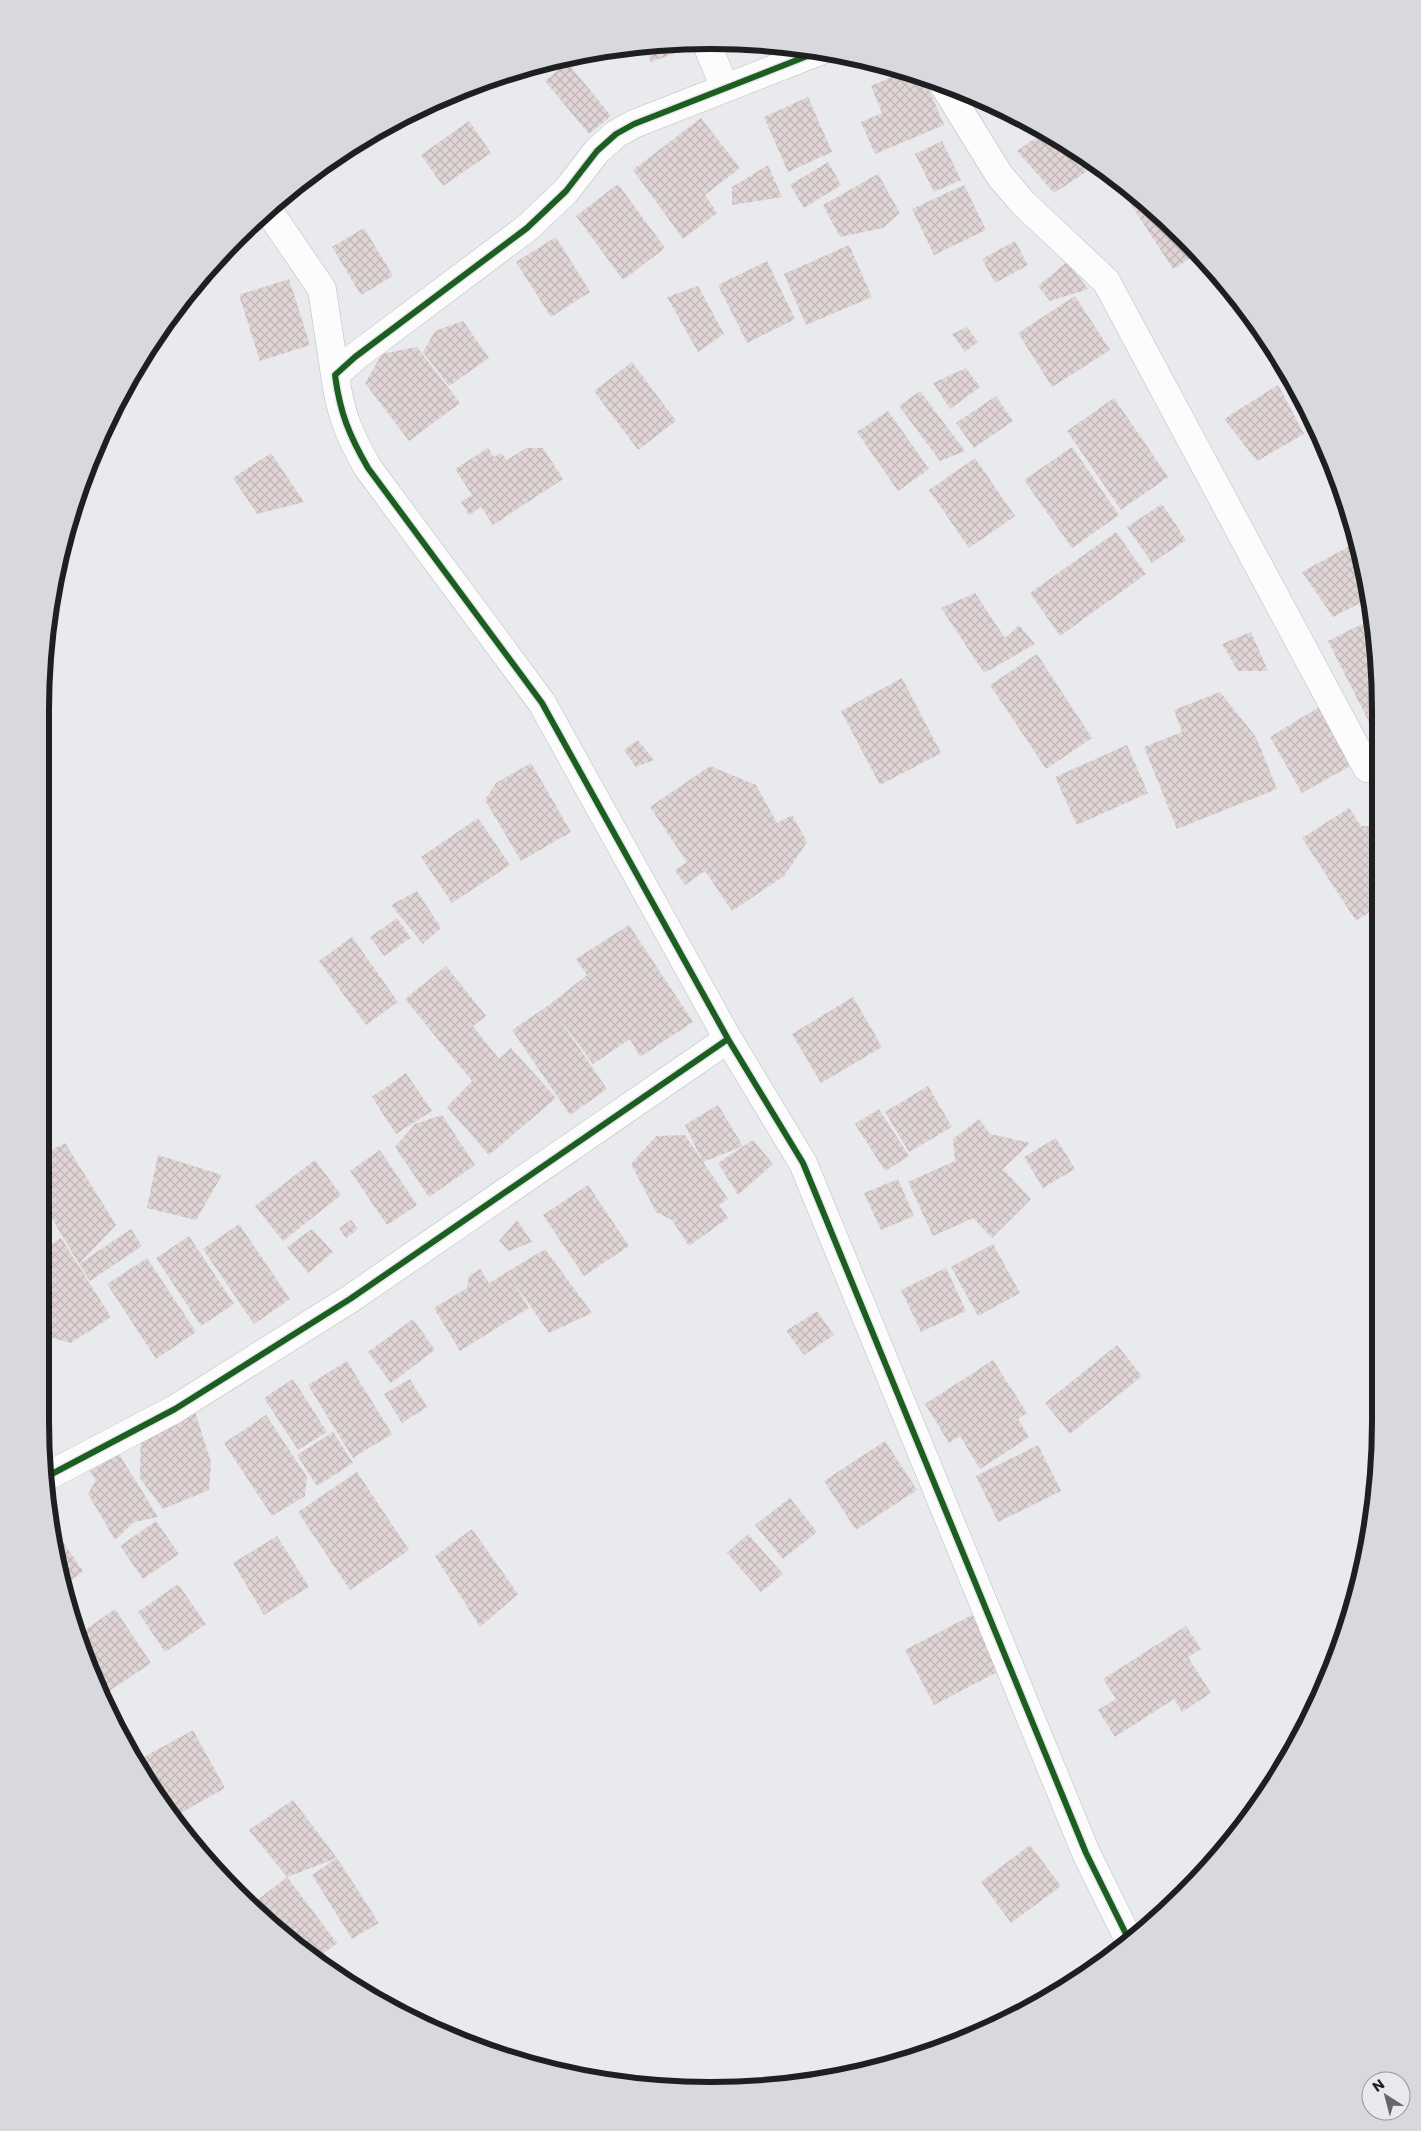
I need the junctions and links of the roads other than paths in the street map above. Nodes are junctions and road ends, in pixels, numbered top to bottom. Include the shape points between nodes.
1 (709, 49) edge
2 (808, 56) edge
3 (725, 88) junction
4 (950, 94) edge
5 (272, 215) edge
6 (335, 375) junction
7 (1367, 768) dead end
8 (728, 1039) junction
9 (51, 1474) edge
10 (1126, 1935) edge

1 - 3 street
2 - 3 street
3 - 6 street via 616,134 597,150 566,190 527,228
4 - 7 street via 1000,176 1022,203 1106,281
5 - 6 street via 322,289
6 - 8 street via 338,400 349,434 368,468 542,703
8 - 9 street via 350,1299 175,1409
8 - 10 street via 803,1163 1086,1853

